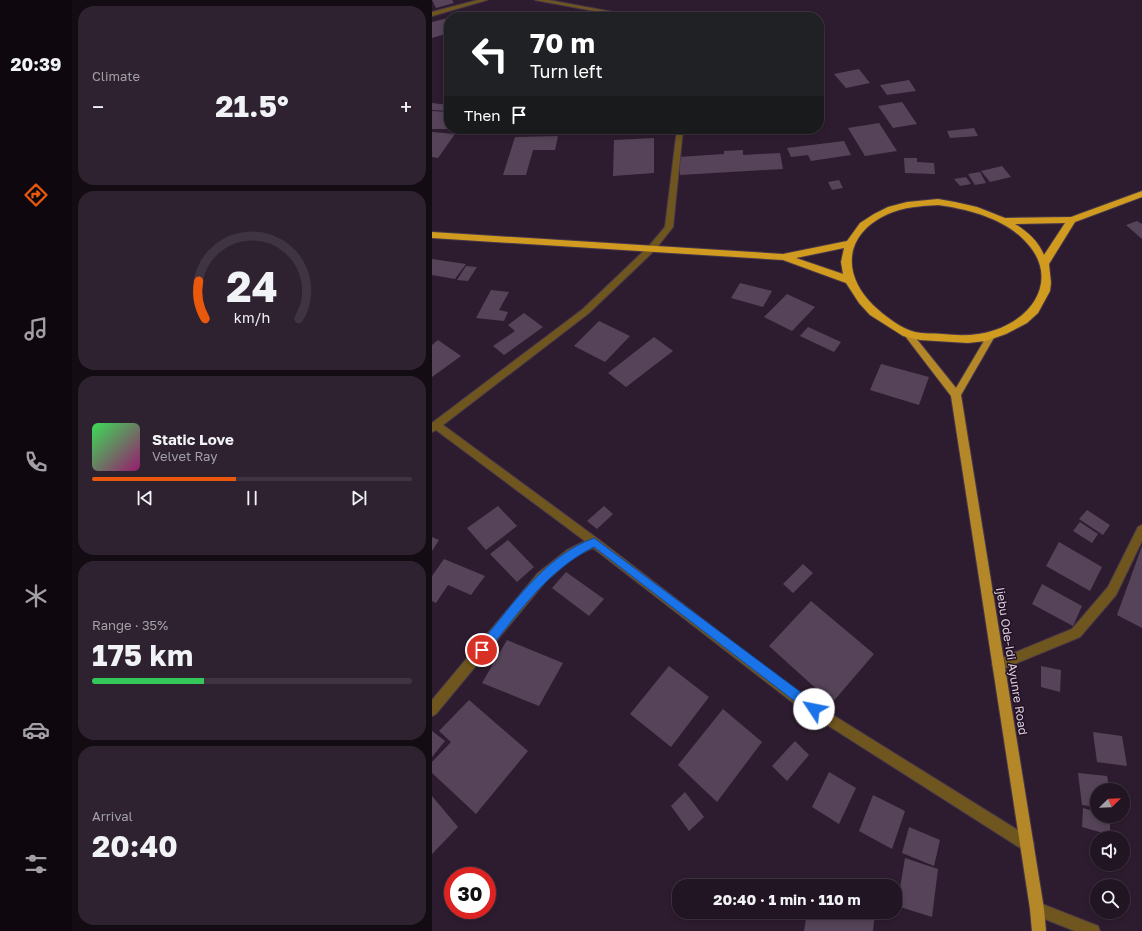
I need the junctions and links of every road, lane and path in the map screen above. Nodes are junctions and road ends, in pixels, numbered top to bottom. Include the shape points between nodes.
1 (484, 0) edge
2 (538, 0) edge
3 (608, 12) edge
4 (432, 14) edge
5 (679, 134) edge
6 (1142, 194) edge
7 (1072, 220) junction
8 (1004, 221) junction
9 (432, 235) edge
10 (849, 244) junction
11 (652, 248) junction
12 (783, 256) junction
13 (1044, 264) junction
14 (849, 280) junction
15 (908, 334) junction
16 (991, 336) junction
17 (956, 395) junction
18 (434, 426) edge
19 (1142, 530) edge
20 (594, 542) junction
21 (998, 665) junction
22 (432, 710) edge
23 (1027, 844) junction
24 (1037, 909) junction
25 (1038, 931) edge
26 (1093, 931) edge

1 - 4 street
2 - 3 street
5 - 11 street via 669,227
6 - 7 highway
7 - 8 highway
7 - 13 highway
8 - 10 highway via 956,204 905,205 865,224
8 - 13 highway via 1029,240
9 - 11 highway
10 - 12 highway
10 - 14 highway via 846,256
11 - 12 highway
11 - 18 street via 586,312
12 - 14 highway
13 - 16 highway via 1046,289 1034,312 1017,325
14 - 15 highway via 866,305
15 - 16 highway via 952,339
15 - 17 main road
16 - 17 main road
17 - 21 main road, Ijebu Ode-Idi Ayunre Road
18 - 20 street
19 - 21 street via 1112,590 1076,633
20 - 22 street via 571,554 542,577
20 - 23 street via 800,701
21 - 23 main road, Ijebu Ode-Idi Ayunre Road
23 - 24 main road, Ijebu Ode-Idi Ayunre Road
24 - 25 main road, Ijebu Ode-Idi Ayunre Road
24 - 26 street

